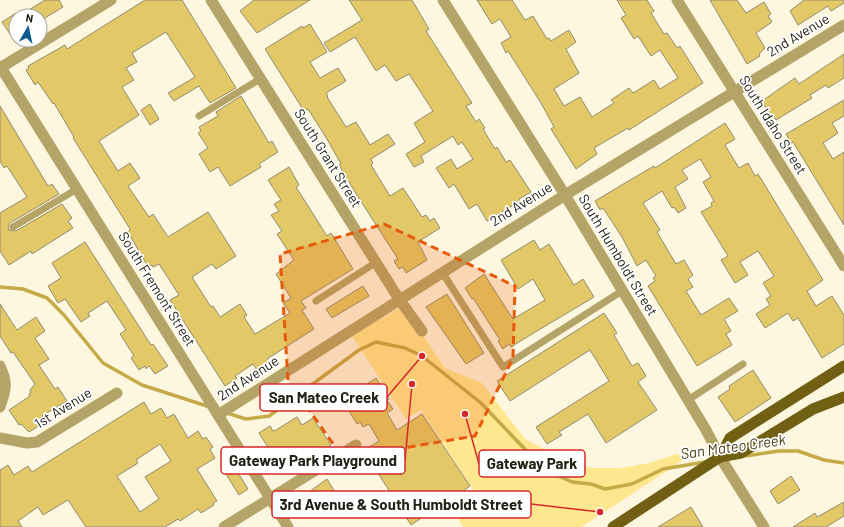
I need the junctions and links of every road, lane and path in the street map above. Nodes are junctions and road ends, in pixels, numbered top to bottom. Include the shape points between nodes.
1 (110, 0) edge
2 (211, 0) edge
3 (443, 0) edge
4 (677, 0) edge
5 (844, 25) edge
6 (0, 67) edge
7 (260, 79) junction
8 (735, 92) junction
9 (199, 116) dead end
10 (77, 189) junction
11 (565, 195) junction
12 (13, 227) dead end
13 (375, 263) junction
14 (844, 266) edge
15 (442, 272) junction
16 (622, 291) junction
17 (398, 299) junction
18 (316, 301) dead end
19 (422, 331) dead end
20 (743, 364) dead end
21 (0, 366) edge
22 (844, 366) edge
23 (117, 393) dead end
24 (844, 397) edge
25 (688, 400) junction
26 (0, 407) edge
27 (218, 415) junction
28 (0, 438) edge
29 (356, 445) dead end
30 (720, 458) junction
31 (269, 498) junction
32 (224, 527) edge
33 (288, 527) edge
34 (613, 527) edge
35 (764, 527) edge

1 - 6 street
2 - 7 street, South Grant Street
3 - 11 street, South Humboldt Street
4 - 8 street, South Idaho Street
5 - 8 street, 2nd Avenue
6 - 10 street, South Fremont Street
7 - 9 lane
7 - 13 street, South Grant Street
8 - 11 street, 2nd Avenue
8 - 14 street, South Idaho Street
10 - 12 lane
10 - 27 street, South Fremont Street
11 - 15 street, 2nd Avenue
11 - 16 street, South Humboldt Street
13 - 17 street, South Grant Street
13 - 18 lane
15 - 16 lane via 503,367
15 - 17 street, 2nd Avenue
16 - 25 street, South Humboldt Street
17 - 19 street, South Grant Street
17 - 27 street, 2nd Avenue
20 - 25 lane
21 - 26 street via 6,378 6,388
22 - 30 main road via 730,438
23 - 28 street, 1st Avenue via 37,442 27,443
24 - 30 main road via 813,409 741,453
25 - 30 street, South Humboldt Street
27 - 31 street, South Fremont Street
29 - 31 street via 338,462
30 - 34 main road
30 - 35 street, South Humboldt Street
31 - 32 street
31 - 33 street, South Fremont Street

